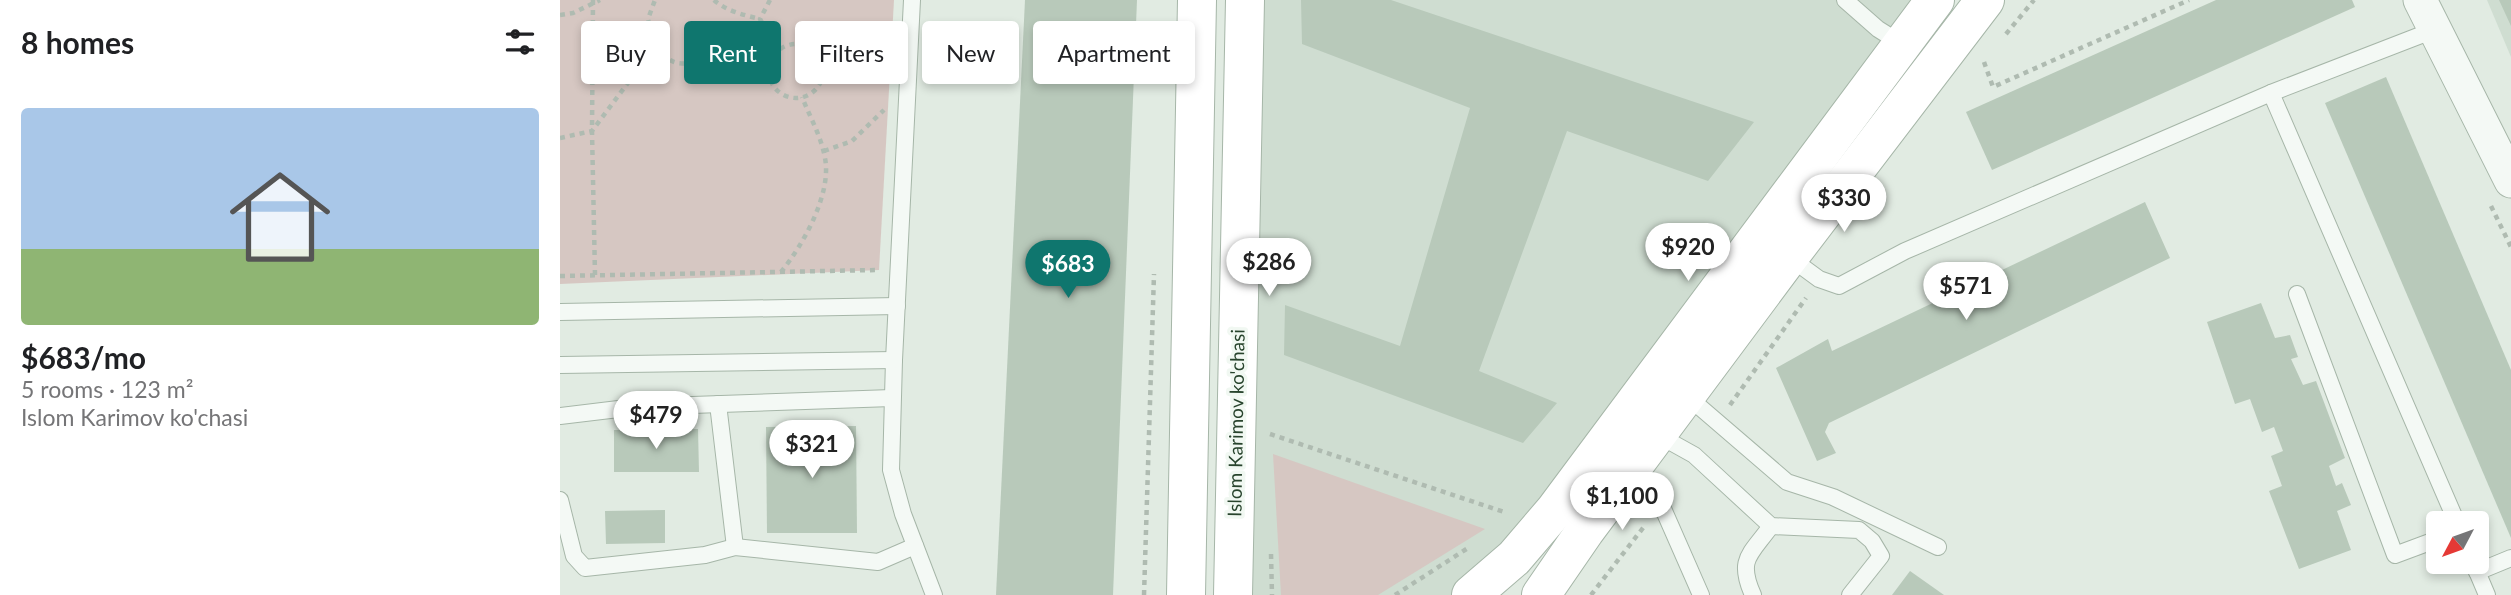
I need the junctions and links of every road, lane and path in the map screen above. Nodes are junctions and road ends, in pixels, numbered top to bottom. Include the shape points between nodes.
1 (600, 0) edge
2 (655, 0) edge
3 (714, 0) edge
4 (770, 0) edge
5 (912, 0) edge
6 (1197, 0) edge
7 (1245, 0) edge
8 (1844, 0) edge
9 (1935, 0) edge
10 (1985, 0) edge
11 (2189, 0) edge
12 (2420, 0) edge
13 (593, 2) edge
14 (560, 15) edge
15 (760, 19) joint
16 (648, 21) edge
17 (2434, 30) junction
18 (1902, 44) junction
19 (781, 49) edge
20 (1984, 62) dead end
21 (627, 84) edge
22 (773, 84) edge
23 (2271, 93) junction
24 (802, 97) junction
25 (887, 107) dead end
26 (592, 131) junction
27 (560, 138) edge
28 (824, 151) junction
29 (2511, 181) edge
30 (1789, 257) junction
31 (1155, 263) dead end
32 (879, 270) dead end
33 (780, 274) junction
34 (595, 275) junction
35 (560, 276) edge
36 (2297, 294) dead end
37 (897, 306) junction
38 (560, 312) edge
39 (894, 360) junction
40 (560, 365) edge
41 (1687, 396) junction
42 (892, 398) junction
43 (718, 404) junction
44 (560, 416) edge
45 (1268, 433) dead end
46 (1658, 435) junction
47 (1627, 476) junction
48 (560, 500) edge
49 (2452, 511) edge
50 (1511, 515) dead end
51 (1771, 526) junction
52 (2426, 543) edge
53 (915, 546) junction
54 (735, 547) junction
55 (1938, 547) dead end
56 (2511, 558) edge
57 (2489, 564) edge
58 (2478, 574) edge
59 (934, 595) edge
60 (1144, 595) edge
61 (1186, 595) edge
62 (1233, 595) edge
63 (1471, 595) edge
64 (1541, 595) edge
65 (1701, 595) edge
66 (1753, 595) edge
67 (1850, 595) edge
68 (2487, 595) edge

1 - 13 path
2 - 16 path
3 - 15 path
4 - 15 path
5 - 37 lane
6 - 61 main road
7 - 62 main road, Islom Karimov ko'chasi
8 - 18 lane
9 - 18 main road
10 - 30 main road
11 - 20 path via 1993,87
12 - 17 street
13 - 14 path
13 - 26 path
17 - 23 lane
17 - 29 street
18 - 63 main road via 1555,510 1514,558
19 - 24 path via 801,44 822,61 818,87
21 - 26 path
22 - 24 path via 787,96
23 - 30 lane via 1905,251 1839,286 1819,279
23 - 49 lane
24 - 28 path
25 - 28 path via 852,141
26 - 27 path
26 - 34 path
28 - 33 path via 825,177 815,215
30 - 41 main road
31 - 60 path
32 - 33 path
33 - 34 path
34 - 35 path
36 - 52 lane via 2395,555
37 - 38 lane
37 - 39 lane
39 - 40 lane
39 - 42 lane
41 - 46 main road
41 - 55 lane via 1787,482 1833,496
42 - 43 lane
42 - 53 lane via 891,470
43 - 44 lane
43 - 54 lane
45 - 50 path
46 - 47 main road
46 - 51 lane via 1694,455
47 - 64 main road
47 - 65 lane via 1661,505
48 - 54 lane via 574,556 585,568 705,555
51 - 66 lane via 1745,562 1744,576
51 - 67 lane via 1859,530 1872,541 1881,556
53 - 54 lane via 878,562
53 - 59 lane
56 - 57 lane
58 - 68 lane

